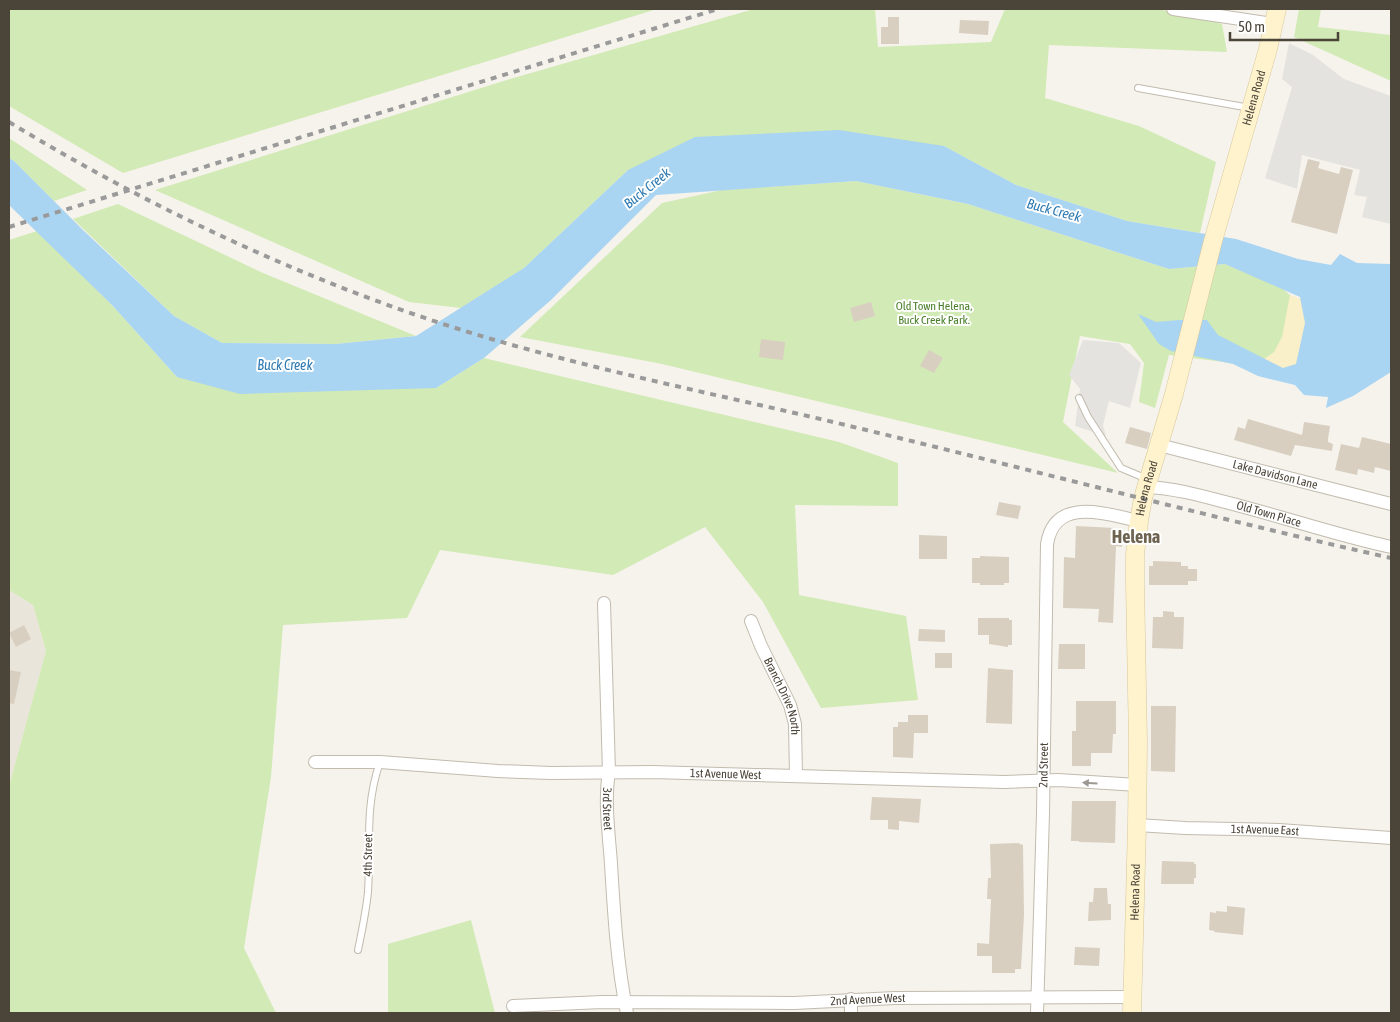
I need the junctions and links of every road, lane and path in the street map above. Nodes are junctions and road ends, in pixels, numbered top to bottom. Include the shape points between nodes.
1 (1173, 9) edge
2 (1276, 16) edge
3 (1138, 88) dead end
4 (1251, 109) junction
5 (1079, 398) dead end
6 (1159, 445) junction
7 (1147, 483) junction
8 (1391, 504) edge
9 (1138, 521) junction
10 (1391, 547) edge
11 (604, 603) dead end
12 (751, 621) dead end
13 (314, 762) dead end
14 (380, 762) junction
15 (610, 772) junction
16 (796, 776) junction
17 (1043, 782) junction
18 (1138, 785) junction
19 (1137, 824) junction
20 (1391, 838) edge
21 (358, 950) dead end
22 (1038, 998) junction
23 (851, 999) junction
24 (1132, 1005) edge
25 (513, 1006) dead end
26 (626, 1008) edge
27 (851, 1013) edge
28 (1037, 1013) edge

1 - 2 street
2 - 4 main road, Helena Road
3 - 4 lane
4 - 6 main road, Helena Road
5 - 7 lane via 1121,468
6 - 7 main road, Helena Road
6 - 8 street, Lake Davidson Lane
7 - 9 main road, Helena Road
7 - 10 street, Old Town Place
9 - 17 street, 2nd Street via 1085,512 1069,514 1056,520 1051,527 1047,544
9 - 18 main road, Helena Road via 1135,574
11 - 15 street, 3rd Street
12 - 16 street, Branch Drive North via 790,705 795,724
13 - 14 street, 1st Avenue West
14 - 15 street, 1st Avenue West via 498,772
14 - 21 lane, 4th Street via 370,798 368,893
15 - 16 street, 1st Avenue West
15 - 26 street, 3rd Street via 607,786 610,860 616,944
16 - 17 street, 1st Avenue West
18 -> 17 street, 1st Avenue West
17 - 22 street, 2nd Street
18 - 19 main road, Helena Road
19 - 20 street, 1st Avenue East
19 - 24 main road, Helena Road
22 - 23 street, 2nd Avenue West
22 - 24 street, 2nd Avenue West
22 - 28 street, 2nd Street
23 - 26 street, 2nd Avenue West
23 - 27 street
25 - 26 street, 2nd Avenue West via 564,1003

